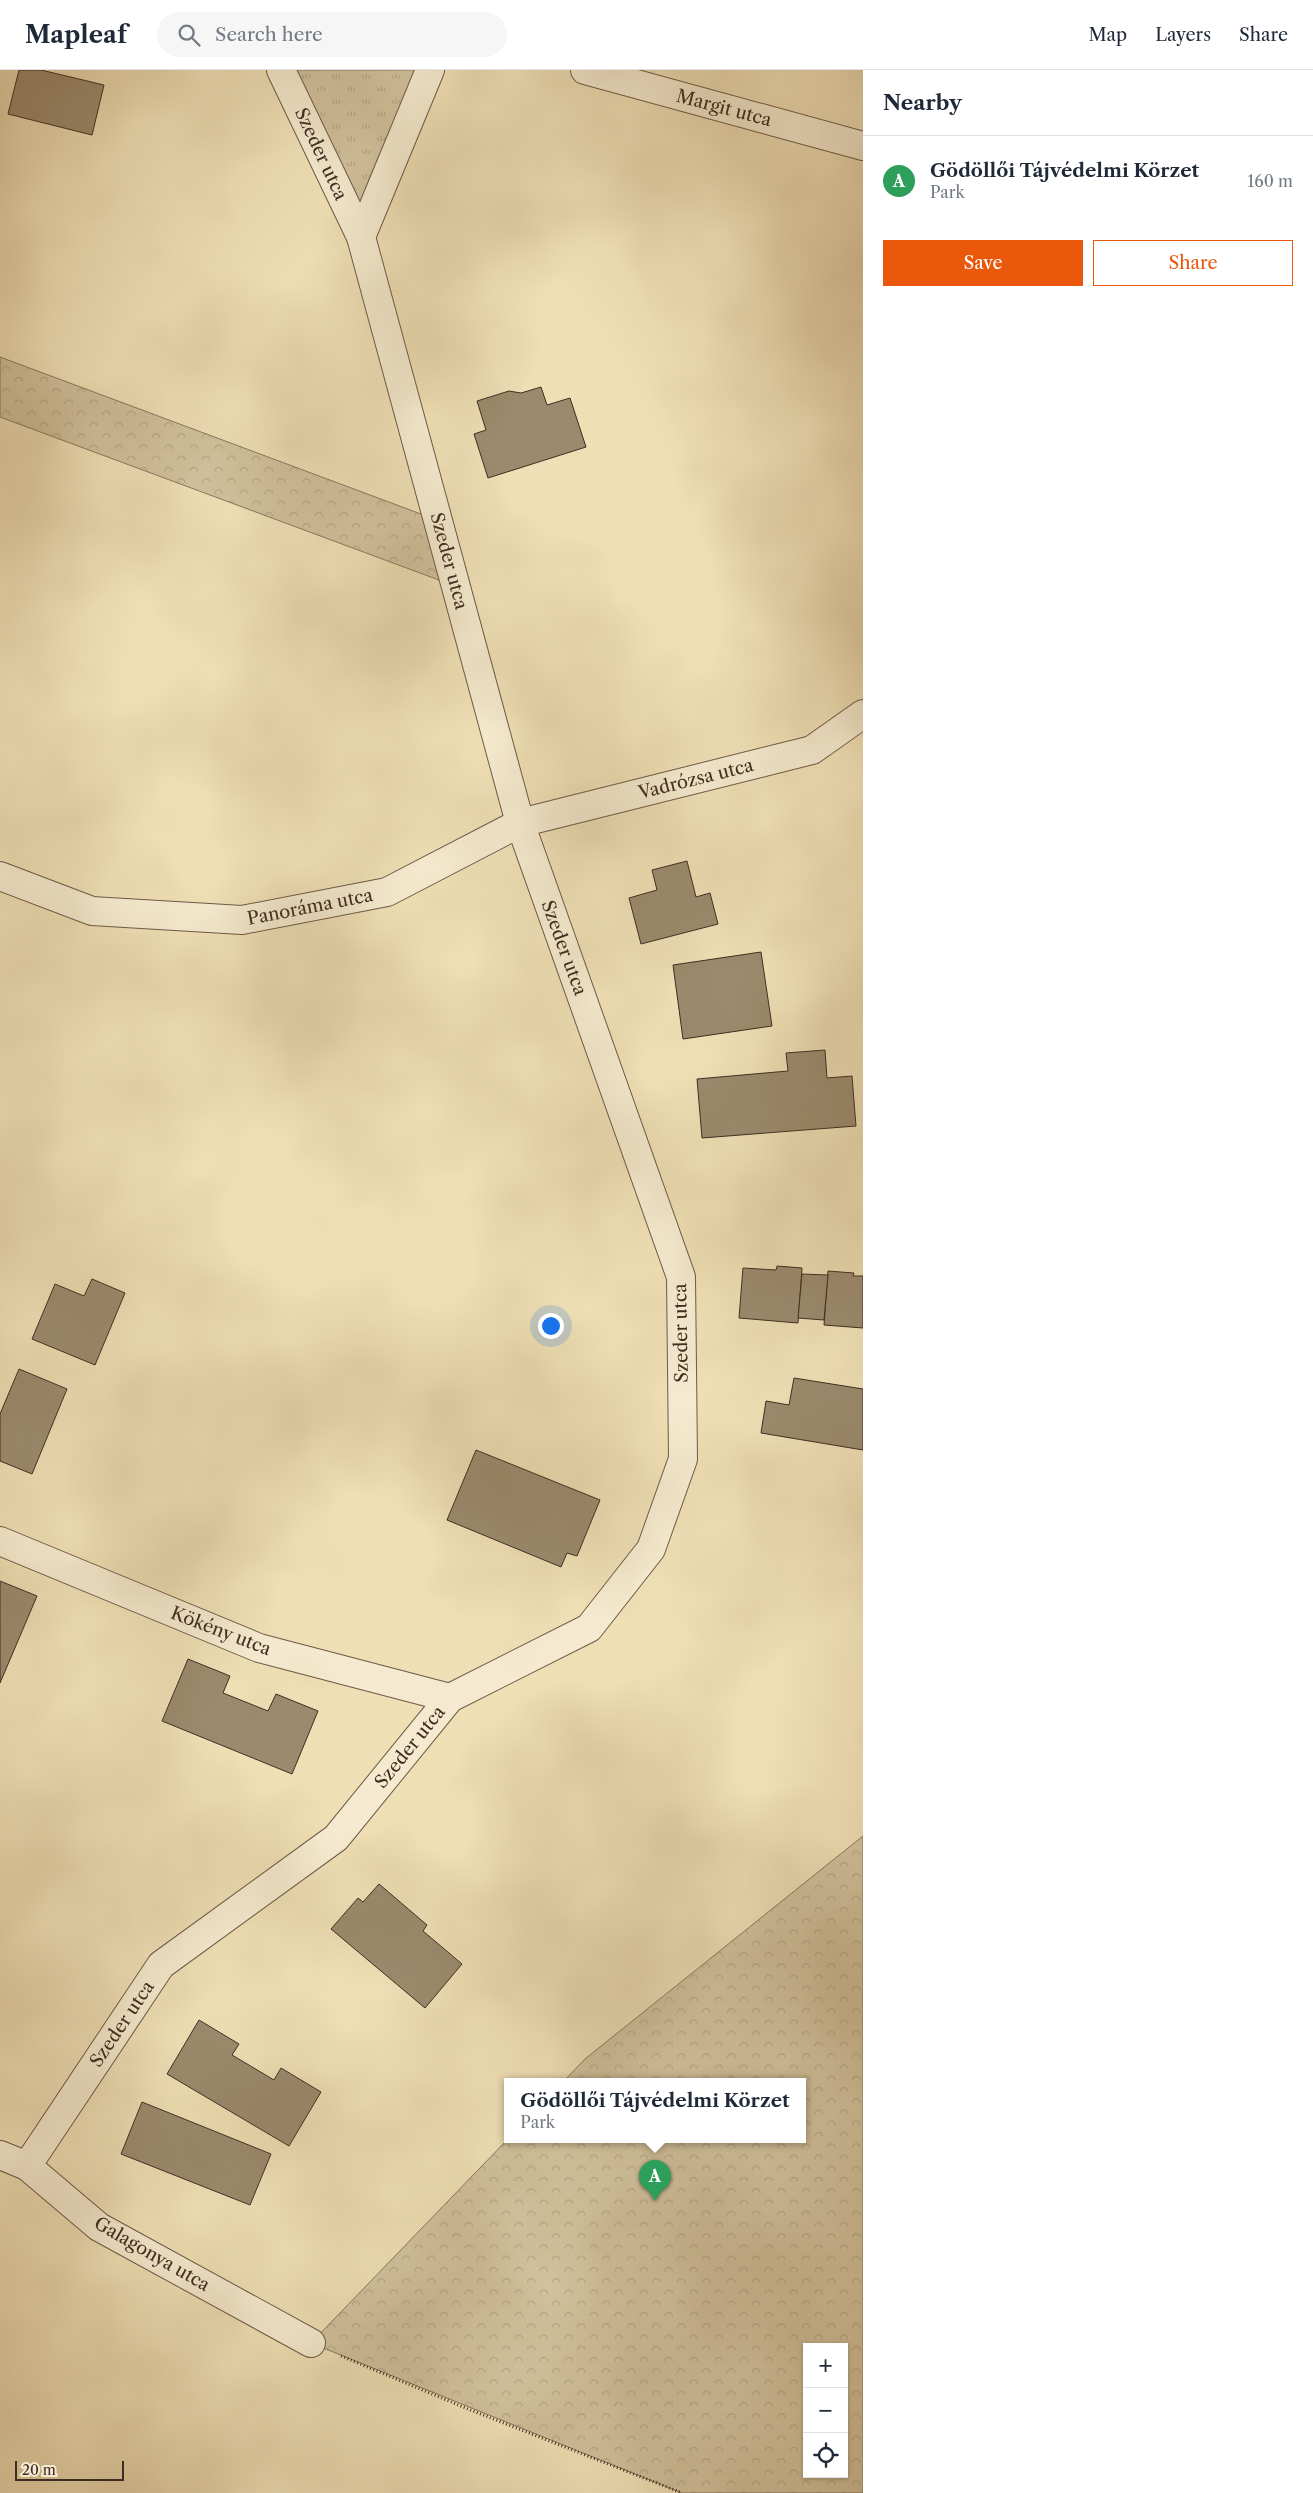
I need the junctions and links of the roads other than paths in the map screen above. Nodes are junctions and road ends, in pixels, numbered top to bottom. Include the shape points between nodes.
1 (281, 70) edge
2 (430, 70) edge
3 (585, 70) edge
4 (863, 146) edge
5 (361, 237) junction
6 (863, 714) edge
7 (520, 824) junction
8 (0, 876) edge
9 (0, 1541) edge
10 (450, 1698) junction
11 (0, 2155) edge
12 (27, 2166) junction
13 (311, 2343) road end

1 - 5 street, Szeder utca
2 - 5 street, Szeder utca
3 - 4 street, Margit utca
5 - 7 street, Szeder utca
6 - 7 street, Vadrózsa utca via 812,750
7 - 8 street, Panoráma utca via 387,892 242,920 92,911
7 - 10 street, Szeder utca via 681,1278 683,1459 651,1549 589,1628
9 - 10 street, Kökény utca via 259,1648
10 - 12 street, Szeder utca via 336,1838 161,1965
11 - 12 street, Galagonya utca
12 - 13 street, Galagonya utca via 99,2227

